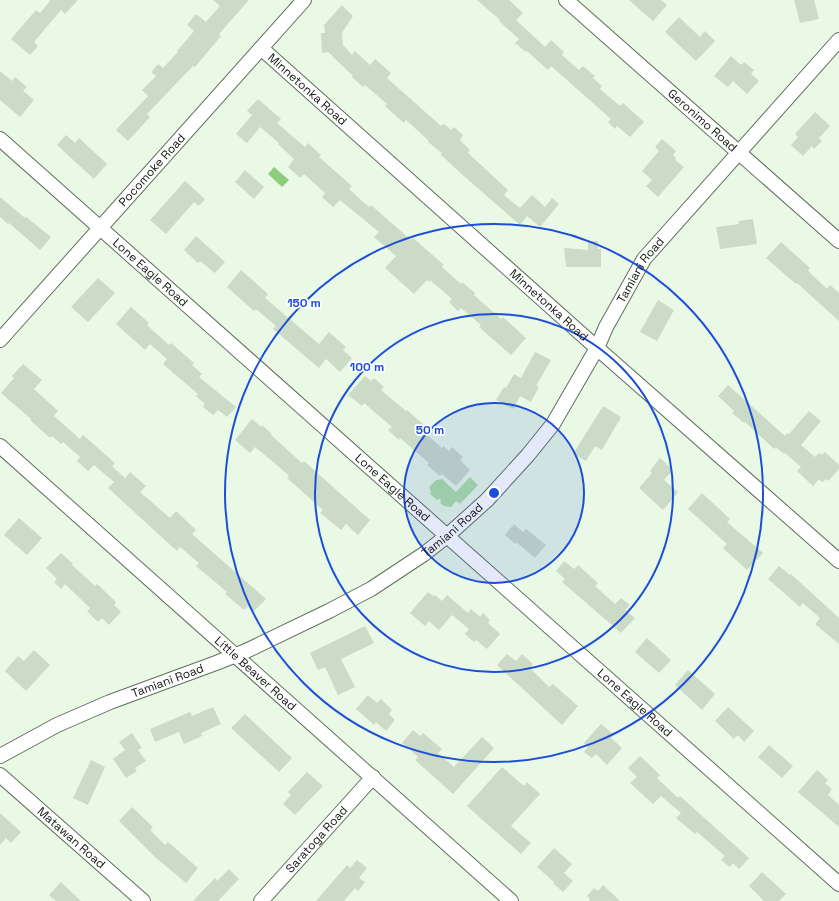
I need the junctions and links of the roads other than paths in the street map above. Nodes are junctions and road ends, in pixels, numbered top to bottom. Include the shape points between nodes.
1 (304, 0) edge
2 (566, 0) edge
3 (839, 40) edge
4 (261, 48) junction
5 (0, 139) edge
6 (738, 153) junction
7 (100, 228) junction
8 (839, 242) edge
9 (0, 340) edge
10 (598, 348) junction
11 (0, 446) edge
12 (448, 536) junction
13 (839, 561) edge
14 (234, 655) junction
15 (0, 756) edge
16 (0, 775) edge
17 (372, 777) junction
18 (839, 884) edge
19 (143, 901) edge
20 (261, 901) edge
21 (511, 901) edge

1 - 4 street, Pocomoke Road
2 - 6 street, Geronimo Road
3 - 6 street, Tamiani Road
4 - 7 street, Pocomoke Road
4 - 10 street, Minnetonka Road
5 - 7 street, Lone Eagle Road
6 - 8 street, Geronimo Road
6 - 10 street, Tamiani Road via 644,259 606,327
7 - 9 street, Pocomoke Road
7 - 12 street, Lone Eagle Road
10 - 12 street, Tamiani Road via 553,424 487,500
10 - 13 street, Minnetonka Road
11 - 14 street, Little Beaver Road
12 - 14 street, Tamiani Road via 371,589
12 - 18 street, Lone Eagle Road
14 - 15 street, Tamiani Road via 110,702 57,725
14 - 17 street, Little Beaver Road
16 - 19 street, Matawan Road
17 - 20 street, Saratoga Road
17 - 21 street, Little Beaver Road

